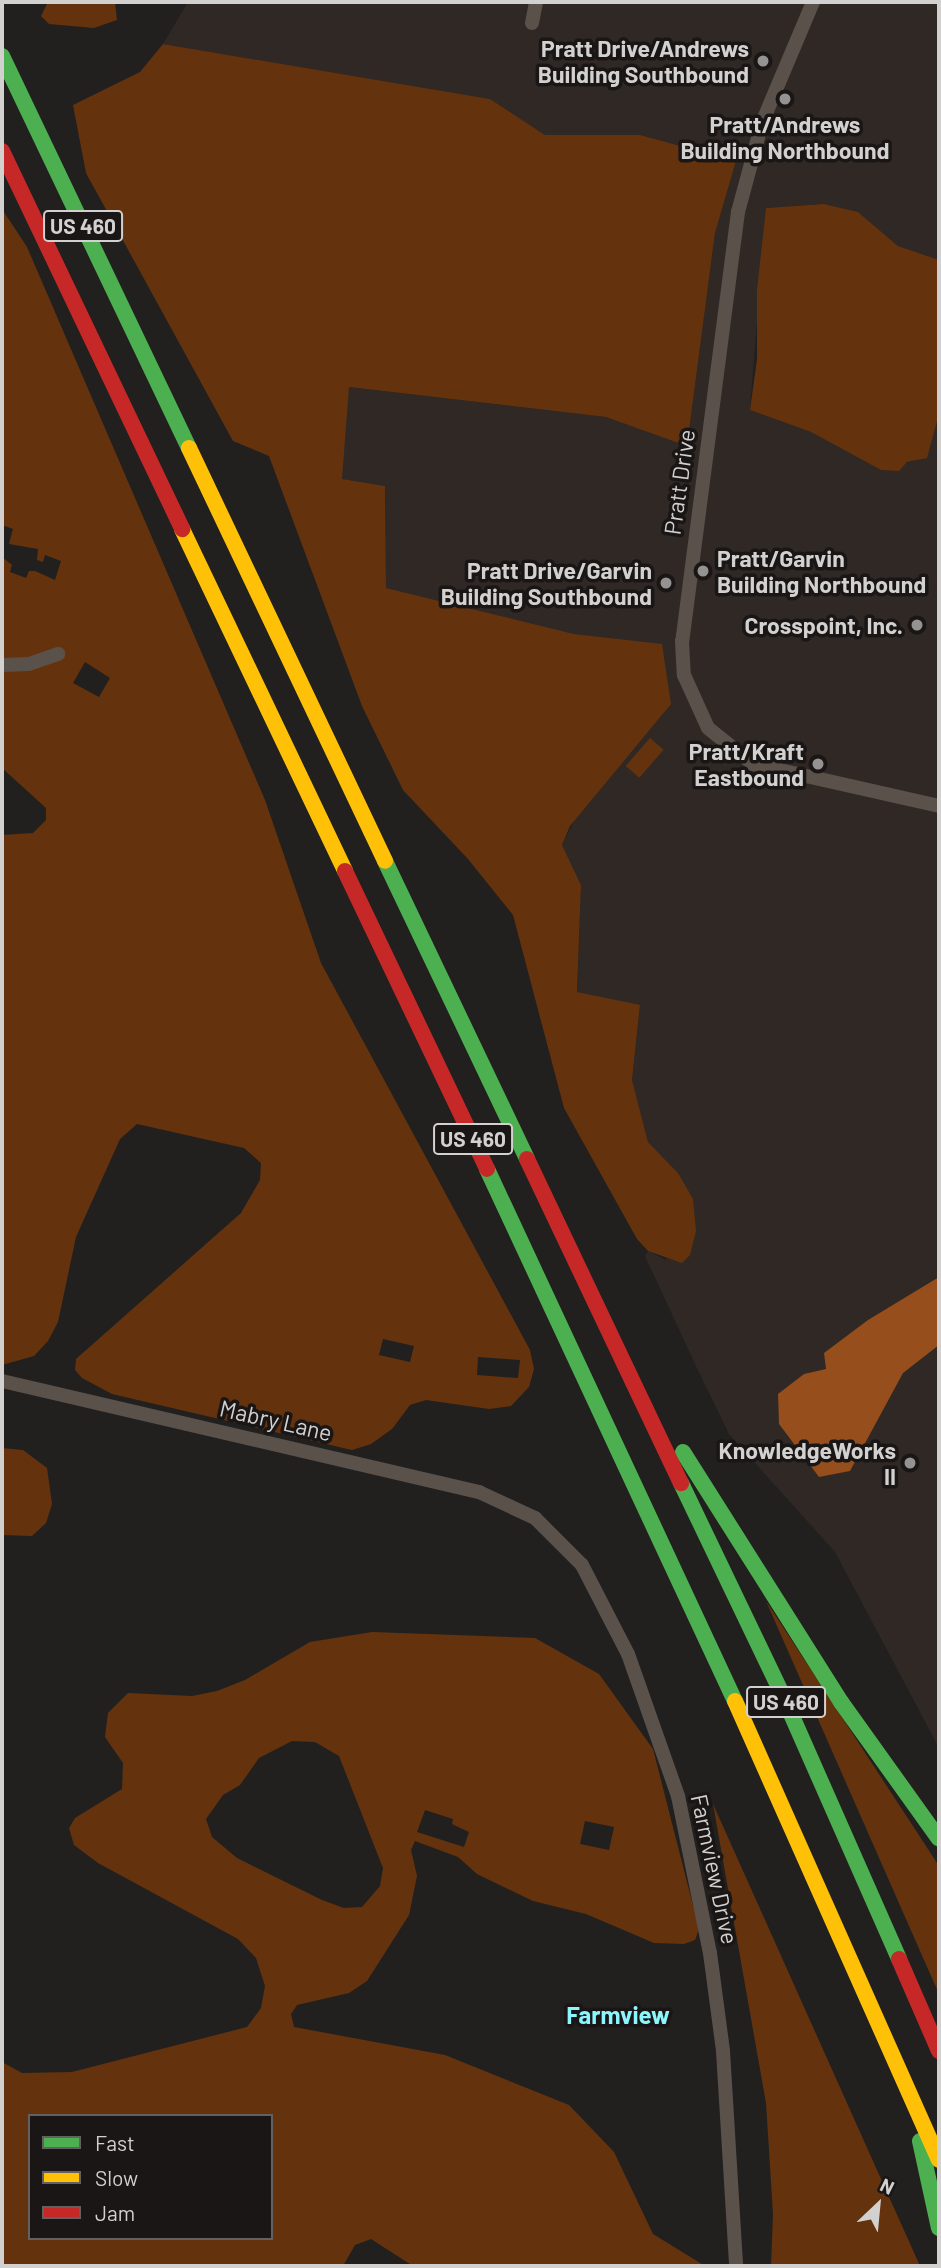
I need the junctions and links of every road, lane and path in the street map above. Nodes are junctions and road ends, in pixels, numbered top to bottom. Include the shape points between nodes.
1 (536, 2) edge
2 (813, 2) edge
3 (532, 23) dead end
4 (2, 56) edge
5 (2, 151) edge
6 (58, 654) dead end
7 (2, 665) edge
8 (939, 806) edge
9 (622, 1357) junction
10 (2, 1381) edge
11 (535, 1518) joint
12 (939, 1839) edge
13 (939, 2051) edge
14 (915, 2104) junction
15 (939, 2160) edge
16 (939, 2228) edge
17 (736, 2266) edge

1 - 3 street
2 - 8 street, Pratt Drive via 762,123 738,212 682,641 684,675 708,728 753,764
4 - 9 highway, US 460
5 - 14 highway, US 460 via 655,1521
6 - 7 street via 29,664
9 - 12 highway via 841,1702
9 - 13 highway, US 460 via 784,1698
10 - 11 street, Mabry Lane via 430,1477 509,1503
11 - 17 street, Farmview Drive via 582,1565 607,1609 628,1654 678,1796 710,1953 723,2051
14 - 15 highway, US 460
14 - 16 highway

